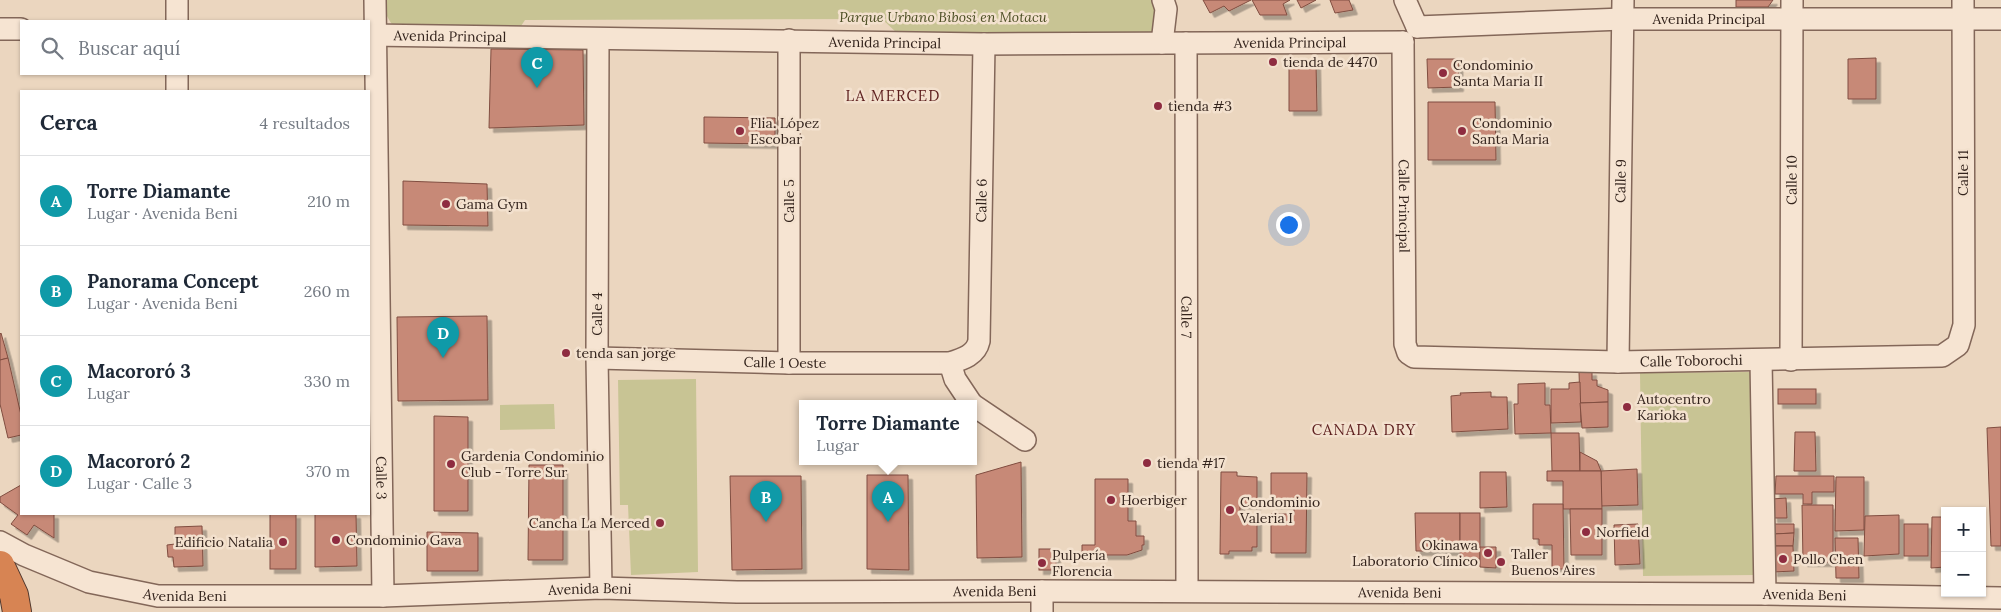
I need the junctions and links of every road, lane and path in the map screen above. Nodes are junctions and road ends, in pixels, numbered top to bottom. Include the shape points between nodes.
1 (177, 0) edge
2 (376, 0) edge
3 (1163, 0) edge
4 (1405, 0) edge
5 (1623, 9) edge
6 (1792, 9) edge
7 (1963, 9) edge
8 (2001, 19) edge
9 (177, 20) edge
10 (1418, 27) junction
11 (0, 29) edge
12 (20, 29) edge
13 (372, 36) edge
14 (598, 39) junction
15 (790, 40) junction
16 (1403, 42) junction
17 (1162, 43) junction
18 (1186, 43) junction
19 (984, 44) junction
20 (177, 75) edge
21 (177, 90) edge
22 (1958, 345) joint
23 (971, 354) joint
24 (598, 358) junction
25 (1423, 358) joint
26 (1761, 360) junction
27 (1791, 360) junction
28 (1618, 362) junction
29 (789, 363) junction
30 (950, 363) junction
31 (969, 400) edge
32 (977, 407) edge
33 (1025, 440) dead end
34 (0, 542) edge
35 (0, 565) edge
36 (601, 588) junction
37 (1042, 591) junction
38 (1187, 591) junction
39 (1765, 594) junction
40 (383, 596) junction
41 (2001, 598) edge
42 (354, 604) edge
43 (17, 612) edge
44 (1042, 612) edge

1 - 9 street
2 - 13 street, Calle 3
3 - 17 street via 1166,9
4 - 10 street
5 - 6 street, Avenida Principal
5 - 10 street, Avenida Principal
5 - 28 street, Calle 9
6 - 7 street, Avenida Principal
6 - 27 street, Calle 10
7 - 8 street, Avenida Principal
7 - 22 street, Calle 11 via 1964,325
10 - 16 street
11 - 12 street
13 - 14 street, Avenida Principal
13 - 40 street, Calle 3
14 - 15 street, Avenida Principal
14 - 24 street, Calle 4
15 - 19 street, Avenida Principal
15 - 29 street, Calle 5
16 - 18 street, Avenida Principal
16 - 25 street, Calle Principal via 1404,344 1408,353
17 - 18 street, Avenida Principal
17 - 19 street, Avenida Principal
18 - 38 street, Calle 7
19 - 23 street, Calle 6 via 979,341 978,348
20 - 21 street
22 - 27 street, Calle Toborochi via 1942,356
23 - 30 street, Calle 1 Oeste
24 - 29 street, Calle 1 Oeste
24 - 36 street, Calle 4
25 - 28 street, Calle Toborochi
26 - 27 street, Calle Toborochi
26 - 28 street, Calle Toborochi
26 - 39 street
29 - 30 street, Calle 1 Oeste
30 - 31 street via 955,378
32 - 33 street
34 - 42 street, Avenida Beni via 89,582 158,596
35 - 43 highway via 14,595
36 - 37 street, Avenida Beni via 737,592
36 - 40 street, Avenida Beni
37 - 38 street, Avenida Beni
37 - 44 street
38 - 39 street, Avenida Beni
39 - 41 street, Avenida Beni
40 - 42 street, Avenida Beni

